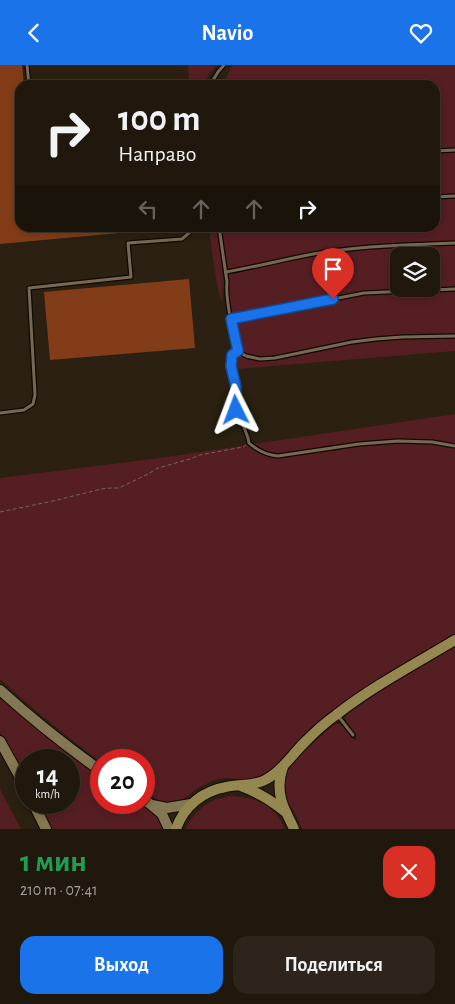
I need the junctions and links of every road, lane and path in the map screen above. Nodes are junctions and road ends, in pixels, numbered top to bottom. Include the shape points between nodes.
1 (28, 65) edge
2 (224, 65) edge
3 (29, 80) edge
4 (213, 80) edge
5 (455, 150) edge
6 (440, 151) edge
7 (455, 195) edge
8 (440, 196) edge
9 (189, 232) edge
10 (220, 232) edge
11 (455, 243) edge
12 (226, 272) junction
13 (455, 289) edge
14 (231, 319) junction
15 (455, 336) edge
16 (238, 351) junction
17 (0, 413) edge
18 (248, 443) junction
19 (455, 446) edge
20 (0, 512) edge
21 (455, 640) edge
22 (0, 690) edge
23 (337, 714) junction
24 (353, 735) dead end
25 (0, 741) edge
26 (90, 763) edge
27 (285, 764) junction
28 (15, 768) edge
29 (240, 786) junction
30 (155, 804) edge
31 (191, 804) junction
32 (155, 808) edge
33 (285, 812) junction
34 (39, 814) edge
35 (46, 829) edge
36 (170, 829) edge
37 (176, 829) edge
38 (294, 829) edge

1 - 3 lane
2 - 4 lane
5 - 6 lane
7 - 8 lane
9 - 17 lane via 182,239 128,243 131,277 29,288 36,395 33,404 24,410
10 - 12 lane
11 - 12 lane via 371,246 301,256
12 - 14 lane
13 - 14 lane via 364,293
14 - 16 lane
15 - 16 lane via 376,339 275,358 260,359
16 - 18 lane via 232,355 231,366 236,387 236,410
18 - 19 lane via 265,454 278,455 398,441
18 - 20 path via 243,447 200,455 158,468 119,488 101,489
21 - 23 main road
22 - 26 main road
23 - 24 lane
23 - 27 main road
25 - 28 main road
27 - 29 main road via 262,781
27 - 33 main road via 278,786
29 - 31 main road via 212,791
29 - 33 main road via 260,794
30 - 31 main road via 167,808
31 - 37 main road
32 - 36 main road
33 - 38 main road
34 - 35 main road

